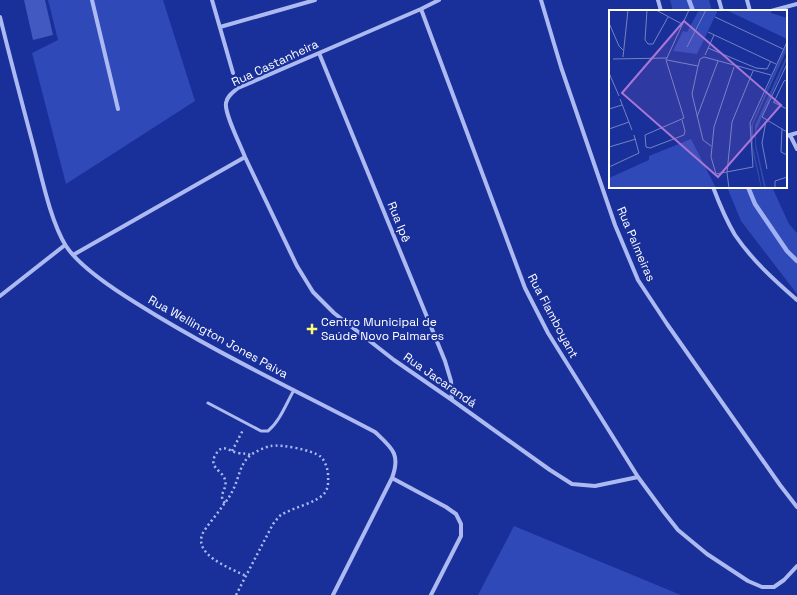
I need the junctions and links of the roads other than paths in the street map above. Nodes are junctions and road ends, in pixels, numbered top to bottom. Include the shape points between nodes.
1 (92, 0) edge
2 (212, 0) edge
3 (315, 0) edge
4 (439, 0) edge
5 (542, 0) edge
6 (658, 0) edge
7 (719, 0) edge
8 (747, 0) edge
9 (797, 4) edge
10 (421, 9) junction
11 (661, 10) edge
12 (722, 10) edge
13 (750, 10) edge
14 (775, 10) edge
15 (0, 20) edge
16 (220, 27) junction
17 (319, 53) junction
18 (232, 73) dead end
19 (118, 109) dead end
20 (797, 133) edge
21 (788, 135) edge
22 (797, 149) edge
23 (245, 157) junction
24 (713, 188) edge
25 (65, 245) junction
26 (73, 255) junction
27 (0, 296) edge
28 (797, 300) edge
29 (294, 390) junction
30 (452, 400) junction
31 (208, 403) dead end
32 (638, 477) junction
33 (392, 478) junction
34 (797, 507) edge
35 (797, 566) edge
36 (333, 595) edge
37 (431, 595) edge

1 - 19 street
2 - 16 street
3 - 16 street
4 - 10 street, Rua Castanheira
5 - 34 street, Rua Palmeiras via 561,67 615,225 638,280
6 - 11 street
7 - 12 street
8 - 13 street
9 - 14 street
10 - 17 street, Rua Castanheira
10 - 32 street, Rua Flamboyant via 525,288 548,332
15 - 25 street, Rua Wellington Jones Paiva via 45,193
16 - 18 street
17 - 23 street, Rua Castanheira via 238,88 230,94 226,103 227,112
17 - 30 street, Rua Ipê via 445,361 451,380
20 - 21 street
21 - 22 street
23 - 26 street
23 - 30 street, Rua Jacarandá via 297,266 313,292 334,313 394,360
24 - 28 street via 735,234 752,258
25 - 26 street, Rua Wellington Jones Paiva
25 - 27 street
26 - 29 street, Rua Wellington Jones Paiva via 120,293 173,327
29 - 31 lane via 274,426 268,431 261,431
29 - 33 street, Rua Wellington Jones Paiva via 375,432 396,456
30 - 32 street, Rua Jacarandá via 572,484 595,486
32 - 35 street, Rua Flamboyant via 678,530 748,581 762,587 774,587
33 - 36 street
33 - 37 street via 446,507 456,514 461,524 462,536

